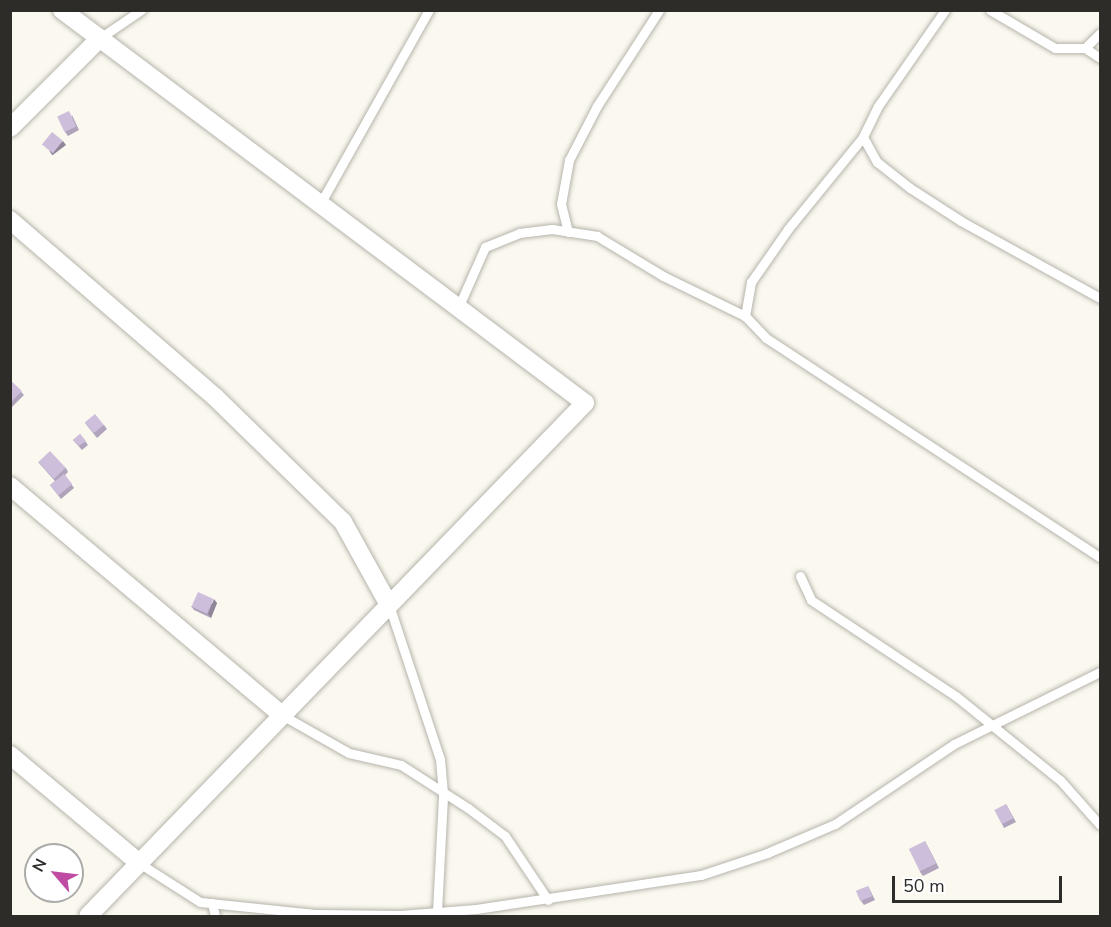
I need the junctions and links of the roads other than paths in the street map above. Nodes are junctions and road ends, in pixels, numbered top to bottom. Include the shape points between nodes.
1 (63, 10) edge
2 (141, 10) edge
3 (429, 10) edge
4 (659, 10) edge
5 (945, 10) edge
6 (990, 10) edge
7 (1101, 33) edge
8 (100, 38) junction
9 (1084, 48) junction
10 (1101, 58) edge
11 (10, 128) edge
12 (862, 137) junction
13 (320, 204) junction
14 (10, 220) edge
15 (568, 232) junction
16 (1101, 298) edge
17 (459, 308) junction
18 (745, 316) junction
19 (10, 486) edge
20 (1101, 557) edge
21 (800, 576) dead end
22 (389, 605) junction
23 (1101, 672) edge
24 (282, 715) junction
25 (991, 724) junction
26 (10, 755) edge
27 (442, 791) junction
28 (1101, 825) edge
29 (139, 863) junction
30 (548, 900) junction
31 (212, 903) junction
32 (511, 905) junction
33 (437, 912) junction
34 (88, 916) edge
35 (215, 916) edge
36 (510, 916) edge

1 - 8 street
2 - 8 lane
3 - 13 lane
4 - 15 lane via 597,106 569,160 561,204
5 - 12 lane via 878,106
6 - 9 lane via 1055,48
7 - 9 lane
8 - 11 street
8 - 13 street
9 - 10 lane
12 - 16 lane via 877,162 910,188 961,221
12 - 18 lane via 751,282
13 - 17 street
14 - 22 street via 214,397 343,522
15 - 17 lane via 519,233 485,246
15 - 18 lane via 597,236 663,276
17 - 22 street via 585,403
18 - 20 lane via 766,338
19 - 24 street
21 - 25 lane via 811,600
22 - 24 street
22 - 27 lane via 440,759
23 - 25 lane
24 - 27 lane via 349,753 401,765
24 - 29 street
25 - 28 lane via 1060,780
25 - 30 lane via 954,744 835,824 767,853 701,875
26 - 29 street
27 - 30 lane via 505,836
27 - 33 lane
29 - 31 lane via 200,902
29 - 34 street
30 - 32 lane
31 - 33 lane via 317,914
31 - 35 lane
32 - 33 lane
32 - 36 lane

